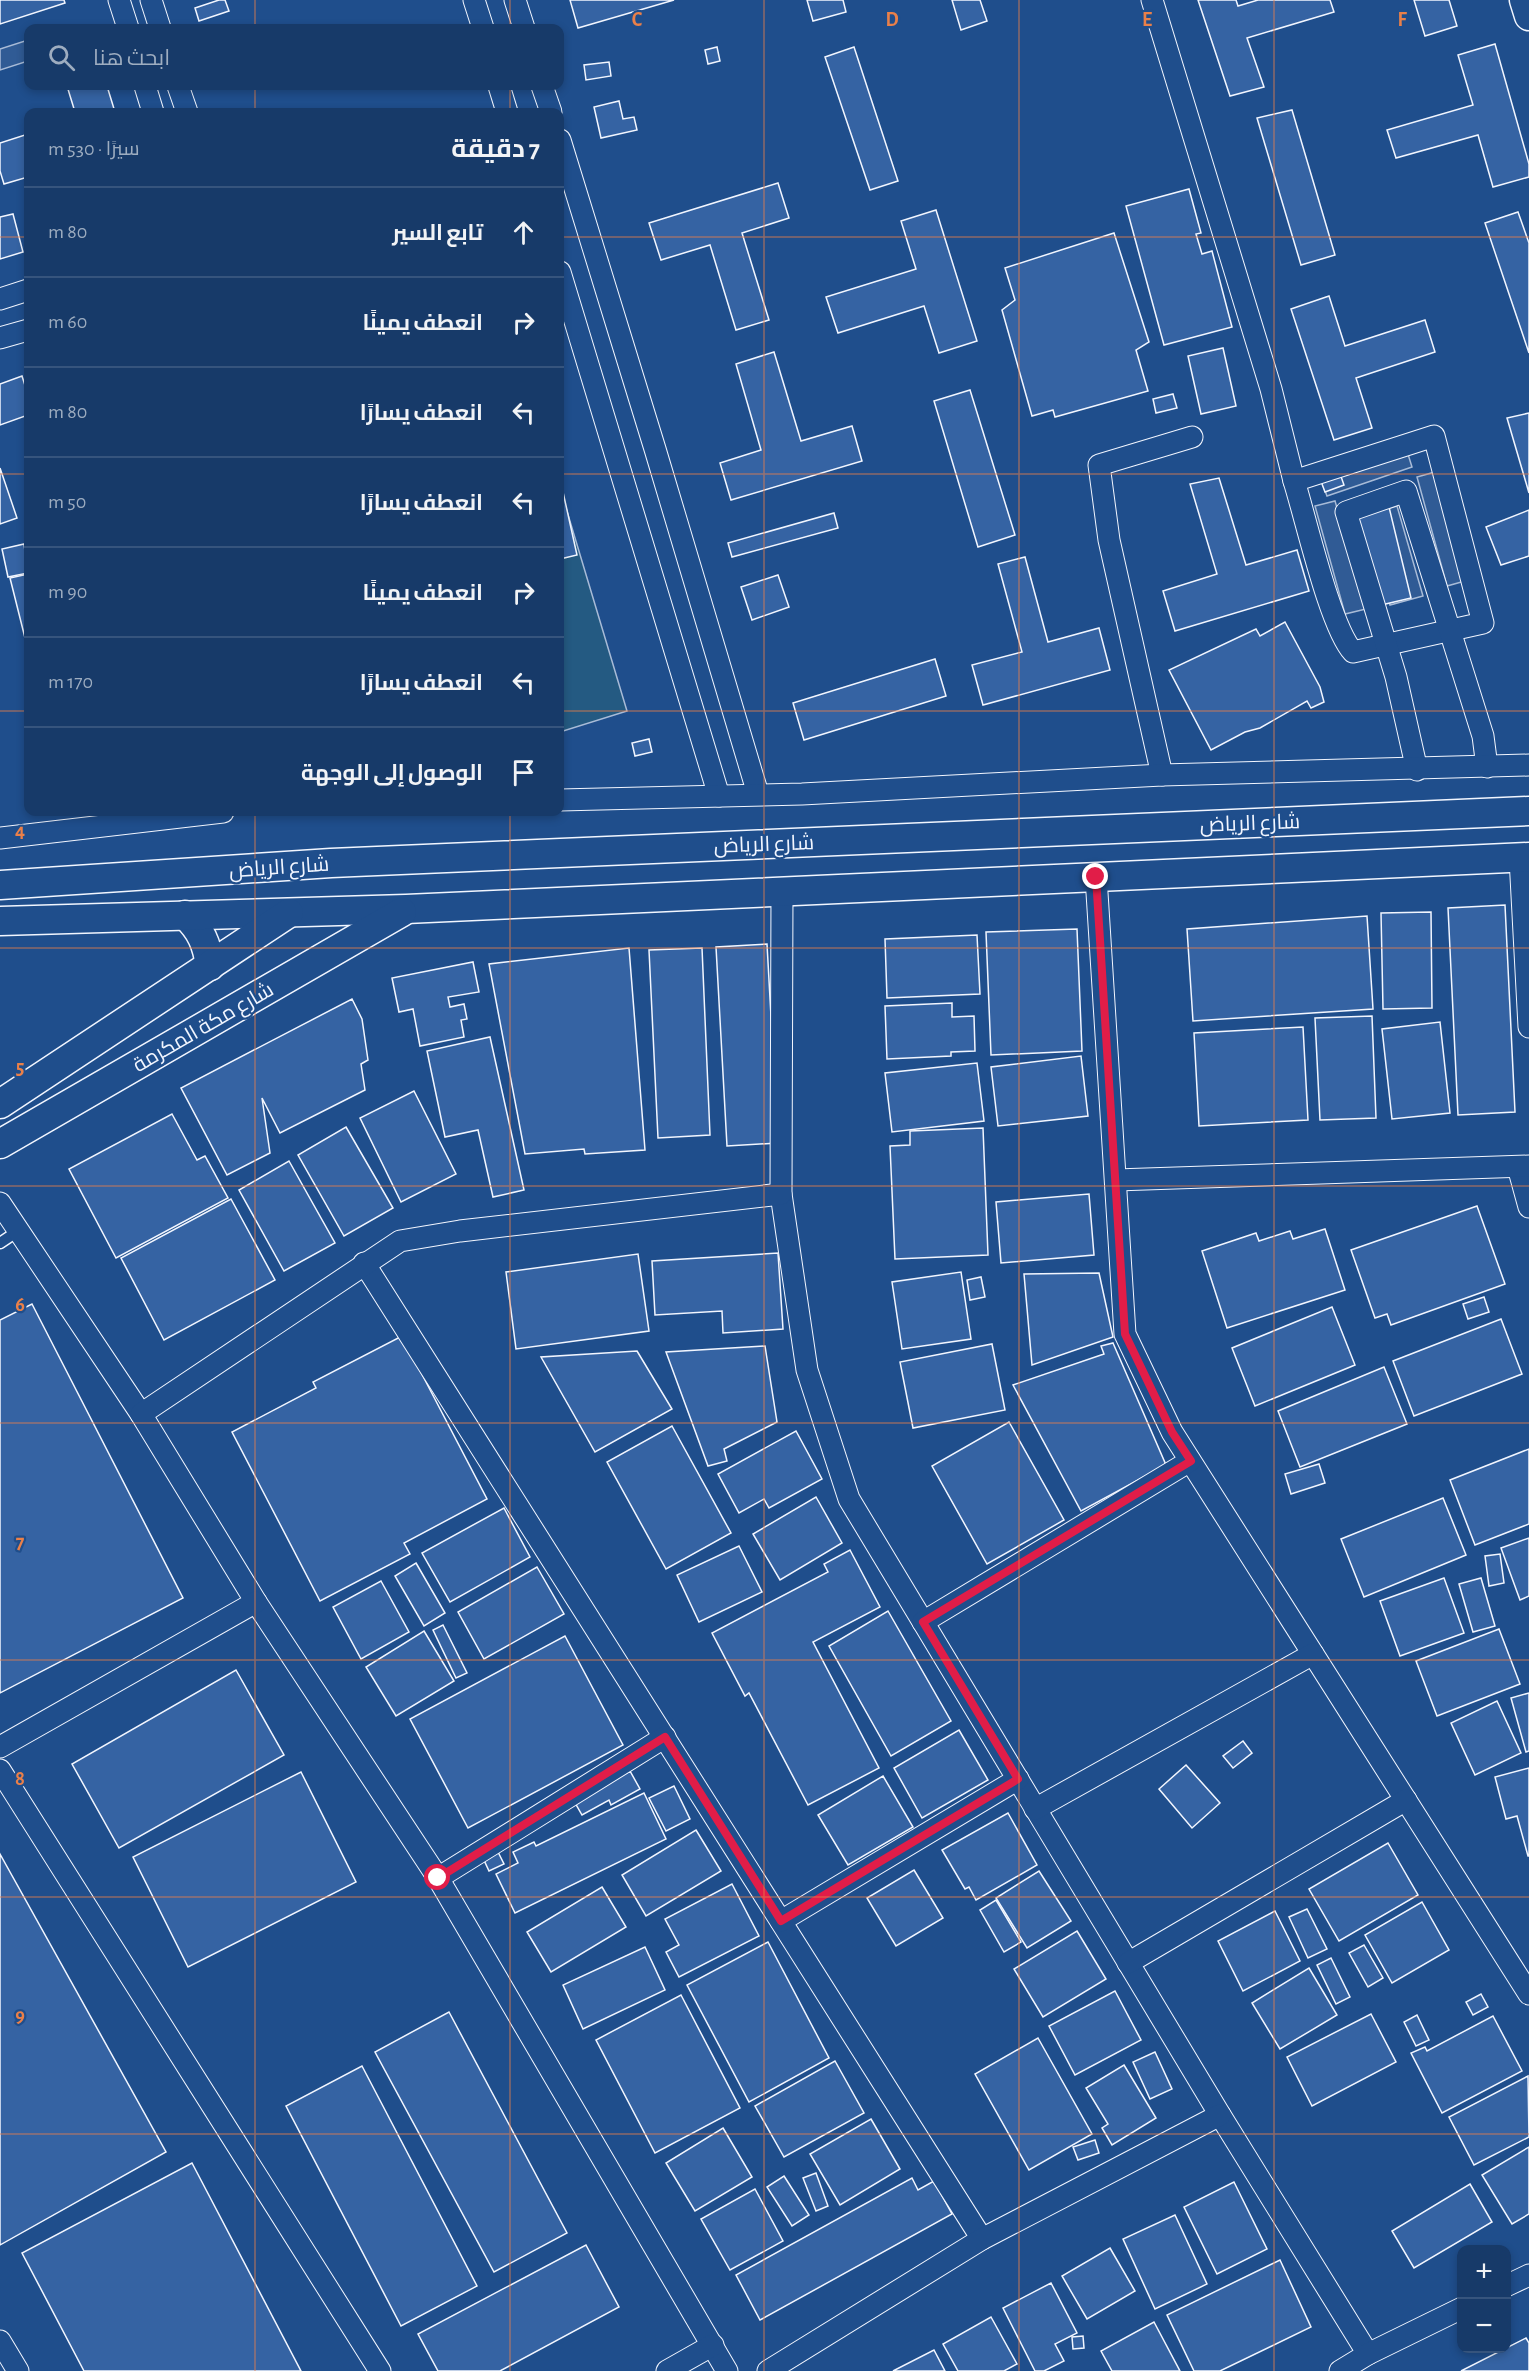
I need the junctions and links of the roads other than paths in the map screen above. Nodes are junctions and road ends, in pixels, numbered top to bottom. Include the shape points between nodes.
1 (119, 0) edge
2 (151, 0) edge
3 (474, 0) edge
4 (515, 0) edge
5 (1152, 0) edge
6 (1524, 0) edge
7 (1529, 16) edge
8 (127, 24) edge
9 (159, 24) edge
10 (482, 24) edge
11 (523, 24) edge
12 (146, 90) edge
13 (179, 90) edge
14 (500, 90) edge
15 (543, 90) edge
16 (152, 108) edge
17 (186, 108) edge
18 (506, 108) edge
19 (550, 108) edge
20 (564, 153) edge
21 (564, 285) edge
22 (24, 291) edge
23 (0, 299) edge
24 (24, 331) edge
25 (0, 338) edge
26 (1192, 437) dead end
27 (1294, 481) junction
28 (1450, 631) junction
29 (1387, 646) junction
30 (1529, 765) edge
31 (1487, 767) junction
32 (1417, 770) junction
33 (1162, 775) junction
34 (758, 794) junction
35 (719, 796) junction
36 (564, 800) edge
37 (1529, 811) edge
38 (168, 816) edge
39 (0, 838) edge
40 (1525, 857) edge
41 (1096, 877) junction
42 (5, 885) edge
43 (782, 892) junction
44 (406, 909) junction
45 (290, 913) junction
46 (185, 915) junction
47 (0, 919) edge
48 (210, 966) junction
49 (1529, 1027) edge
50 (0, 1104) edge
51 (0, 1144) edge
52 (1523, 1167) edge
53 (1116, 1180) junction
54 (781, 1194) junction
55 (0, 1203) edge
56 (1529, 1207) edge
57 (18, 1231) junction
58 (0, 1243) edge
59 (364, 1263) junction
60 (141, 1414) junction
61 (1191, 1461) junction
62 (256, 1602) junction
63 (923, 1622) junction
64 (1313, 1654) junction
65 (665, 1737) junction
66 (0, 1747) edge
67 (0, 1770) edge
68 (1018, 1779) junction
69 (1406, 1800) junction
70 (1035, 1809) junction
71 (438, 1878) junction
72 (781, 1921) junction
73 (1128, 1963) junction
74 (1521, 1966) edge
75 (1529, 1994) edge
76 (1220, 2115) junction
77 (982, 2239) junction
78 (1529, 2275) edge
79 (1511, 2284) edge
80 (1457, 2310) edge
81 (0, 2341) edge
82 (713, 2345) junction
83 (1368, 2354) junction
84 (18, 2371) edge
85 (380, 2371) edge
86 (667, 2371) edge
87 (727, 2371) edge
88 (768, 2371) edge
89 (1340, 2371) edge

1 - 8 street
2 - 9 street
3 - 10 street
4 - 11 street
5 - 27 street via 1271,389
6 - 7 main road
12 - 16 street
13 - 17 street
14 - 18 street
15 - 19 street
20 - 34 street
21 - 35 street
22 - 23 street
24 - 25 street
26 - 33 street via 1099,465 1109,540
27 - 28 street via 1434,436 1483,623
27 - 29 street via 1346,644 1353,652
28 - 29 street
28 - 29 street via 1406,491 1346,512
28 - 31 street via 1483,736
29 - 32 street
30 - 31 street
31 - 32 street
32 - 33 street
33 - 34 street
34 - 35 street
35 - 36 street
37 - 42 main road, شارع الرياض via 343,863
38 - 39 street
40 - 41 main road, شارع الرياض
40 - 49 street
41 - 43 main road, شارع الرياض
41 - 53 street
42 - 47 main road via 15,897
43 - 44 main road, شارع الرياض
43 - 54 street
44 - 45 main road, شارع الرياض
44 - 51 main road, شارع مكة المكرمة
45 - 46 main road, شارع الرياض
45 - 48 main road, شارع مكة المكرمة
46 - 47 main road, شارع الرياض
46 - 48 main road via 204,938
48 - 50 main road, شارع مكة المكرمة
52 - 53 street
52 - 56 street
53 - 61 street via 1125,1334 1172,1432
54 - 59 street via 460,1231 400,1241
54 - 63 street via 807,1370 845,1488
55 - 57 street
57 - 58 lane
57 - 60 street
59 - 60 street
59 - 65 street
60 - 62 street
61 - 63 street
61 - 64 street
62 - 66 street
62 - 71 street
63 - 68 street
64 - 69 street
64 - 70 street
65 - 71 street
65 - 72 street
67 - 85 street
68 - 70 street
68 - 72 street
69 - 73 street
69 - 74 street
70 - 73 street
71 - 82 street
72 - 77 street
73 - 76 street
74 - 75 street
76 - 77 street
76 - 83 street
77 - 88 street
78 - 79 street
80 - 83 street
81 - 84 street
82 - 86 street
82 - 87 street
83 - 89 street

